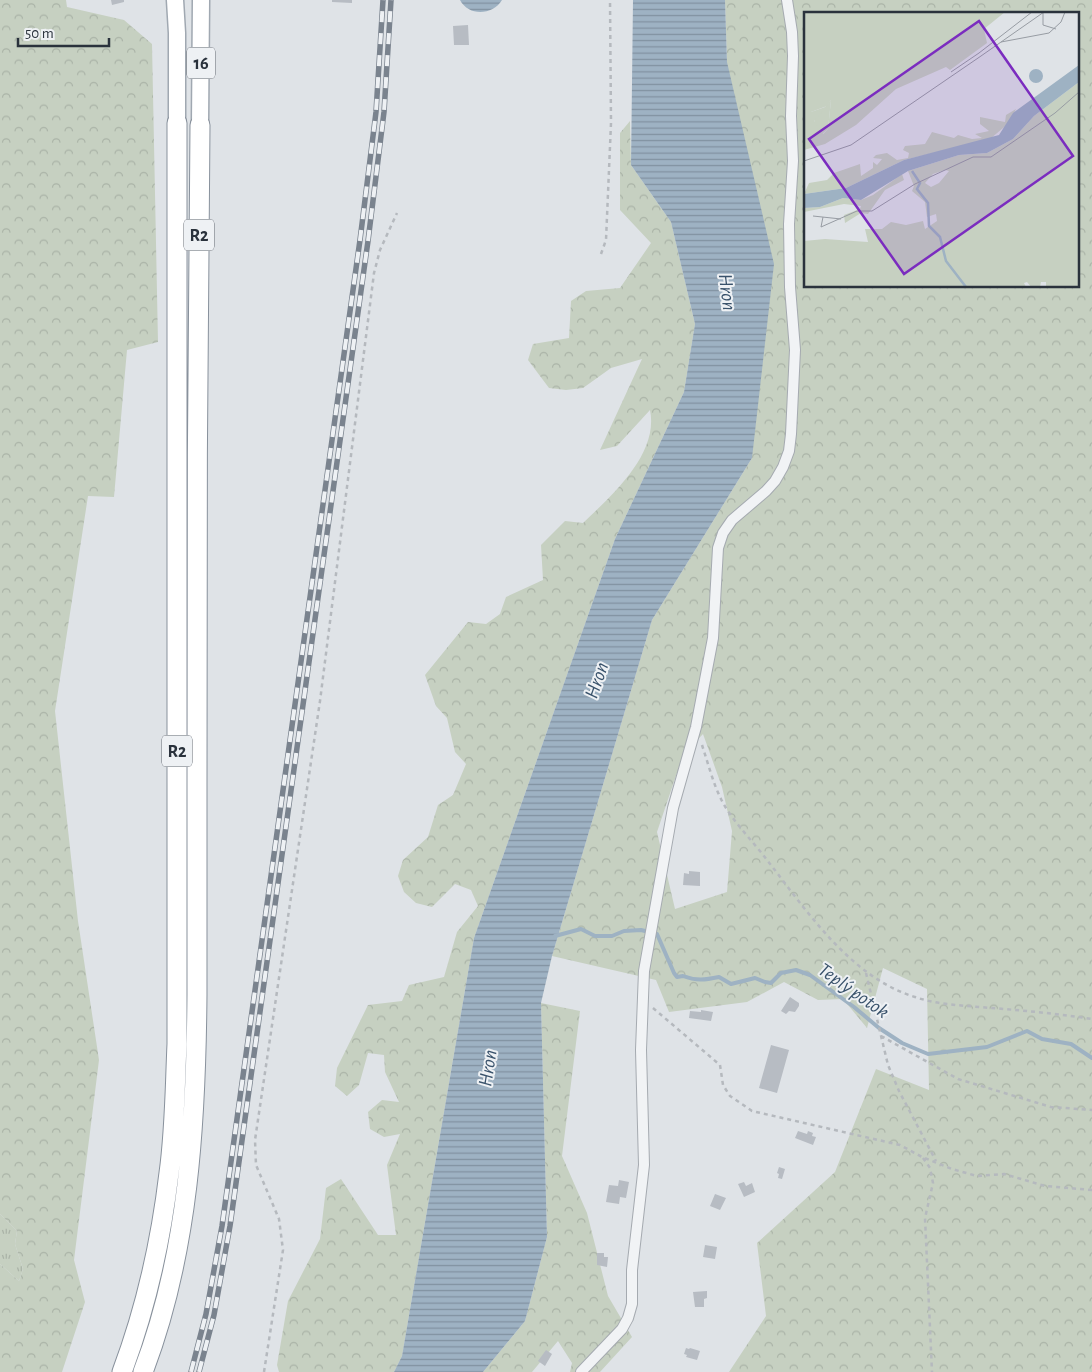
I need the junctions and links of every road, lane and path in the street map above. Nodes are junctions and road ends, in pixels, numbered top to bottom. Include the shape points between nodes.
1 (175, 0) edge
2 (179, 0) edge
3 (201, 0) edge
4 (610, 0) edge
5 (787, 0) edge
6 (177, 33) junction
7 (177, 123) joint
8 (200, 125) joint
9 (397, 213) dead end
10 (601, 254) dead end
11 (696, 727) junction
12 (866, 972) junction
13 (642, 1000) junction
14 (1092, 1019) edge
15 (881, 1036) junction
16 (1092, 1110) edge
17 (922, 1157) junction
18 (936, 1161) junction
19 (1092, 1190) edge
20 (122, 1372) edge
21 (143, 1372) edge
22 (264, 1372) edge
23 (581, 1372) edge
24 (932, 1372) edge

1 - 6 main road
2 - 6 main road, 16
3 - 8 main road, 16
4 - 10 path via 610,162 606,240
5 - 11 street via 793,56 789,244 795,350 789,451 775,480 732,520 723,533 718,548 713,638
6 - 7 main road, 16
7 - 20 highway, R2 via 177,1053 170,1172 161,1230 146,1295
8 - 21 highway, R2 via 194,1088 189,1171 180,1234 166,1297
9 - 22 path via 374,272 320,701 255,1140 256,1165 279,1219 283,1250
11 - 12 path via 721,798 732,817 808,912
11 - 13 street via 673,808 644,971
12 - 14 path via 884,985 924,1000
12 - 15 path
13 - 17 path via 720,1065 723,1084 730,1096 752,1111 900,1145
13 - 23 street via 644,1165 632,1270 632,1304 622,1329
15 - 16 path via 958,1079 1051,1107
15 - 18 path via 899,1092
17 - 18 path
17 - 24 path via 930,1168 933,1183 925,1218
18 - 19 path via 976,1176 1004,1174 1045,1186

